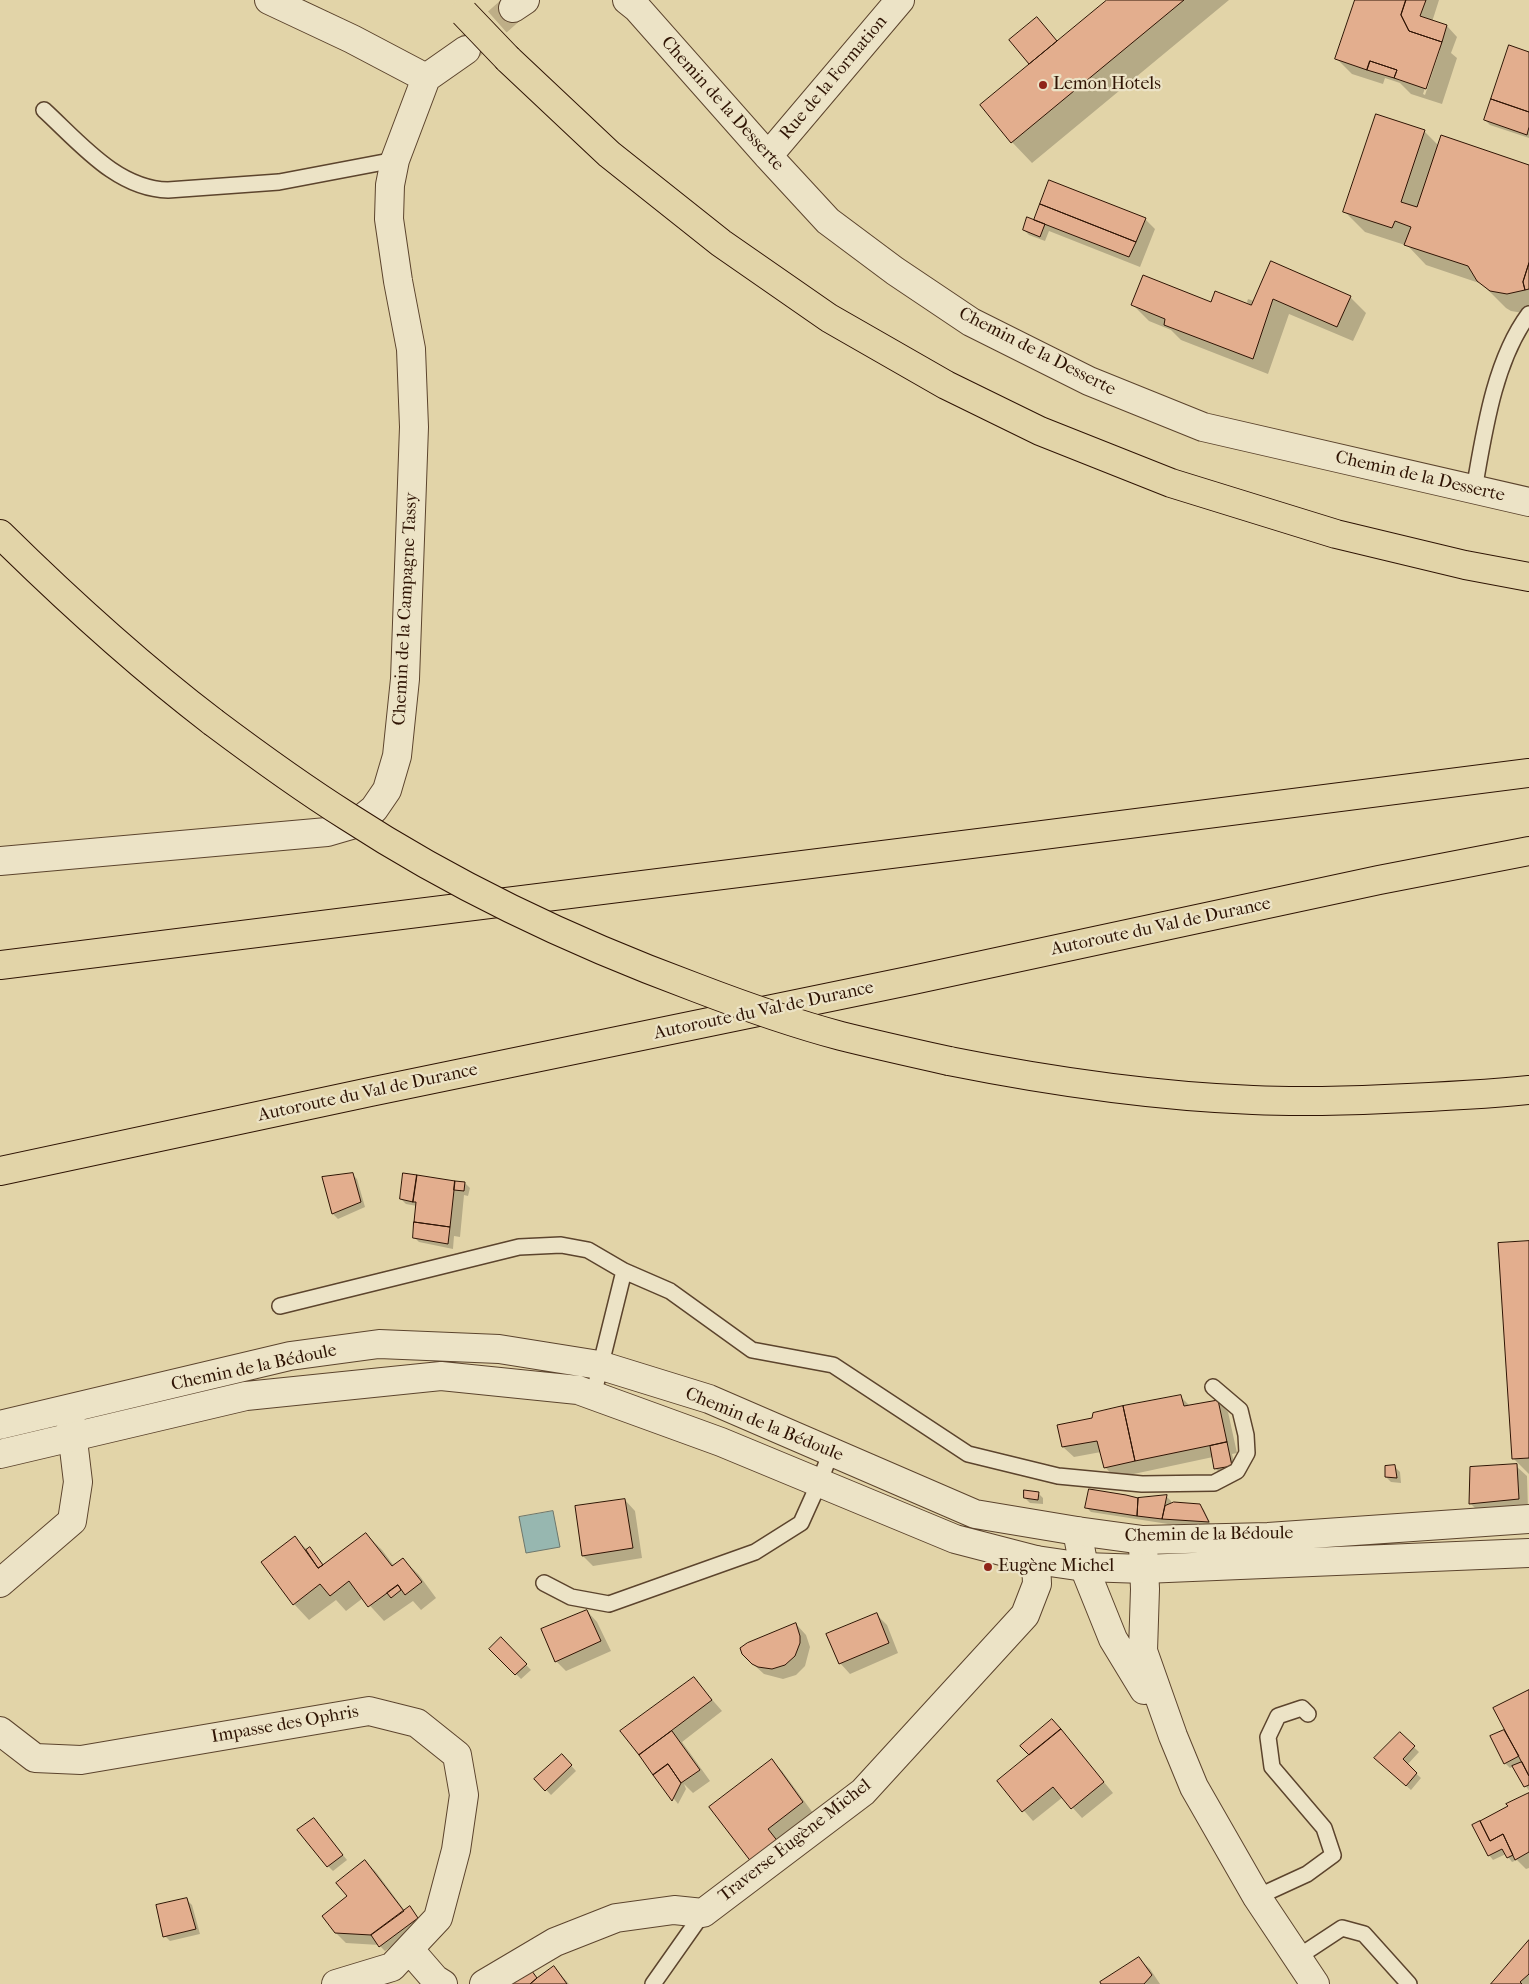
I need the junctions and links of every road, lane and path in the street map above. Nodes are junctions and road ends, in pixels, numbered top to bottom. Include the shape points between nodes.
1 (269, 0) edge
2 (627, 0) edge
3 (900, 0) edge
4 (459, 6) edge
5 (466, 50) tunnel mouth
6 (426, 78) junction
7 (44, 110) dead end
8 (768, 156) junction
9 (395, 160) junction
10 (1529, 314) edge
11 (1474, 490) junction
12 (1529, 502) edge
13 (0, 534) edge
14 (1529, 577) edge
15 (1529, 773) edge
16 (1529, 851) edge
17 (0, 861) edge
18 (0, 965) edge
19 (1529, 1090) edge
20 (0, 1171) edge
21 (624, 1271) junction
22 (280, 1306) dead end
23 (599, 1365) junction
24 (1213, 1387) dead end
25 (593, 1396) junction
26 (69, 1408) junction
27 (0, 1425) edge
28 (72, 1437) junction
29 (831, 1452) junction
30 (0, 1454) edge
31 (819, 1483) junction
32 (1529, 1519) edge
33 (1077, 1531) junction
34 (1143, 1540) junction
35 (1529, 1553) edge
36 (1036, 1560) junction
37 (1084, 1566) junction
38 (1144, 1570) junction
39 (544, 1583) dead end
40 (0, 1584) edge
41 (1308, 1714) dead end
42 (0, 1731) edge
43 (1173, 1736) junction
44 (1257, 1897) junction
45 (703, 1912) junction
46 (409, 1949) junction
47 (1298, 1958) junction
48 (336, 1984) edge
49 (443, 1984) edge
50 (484, 1984) edge
51 (653, 1984) edge
52 (1315, 1984) edge
53 (1409, 1984) edge

1 - 6 street
2 - 8 street, Chemin de la Desserte via 644,15
3 - 8 street, Rue de la Formation
4 - 14 highway, bridge via 508,59 609,154 721,243 829,318 946,385 1040,431 1171,483 1336,534
5 - 6 street
6 - 9 street, Chemin de la Campagne Tassy
7 - 9 lane via 103,164 127,181 152,190 278,182
8 - 11 street, Chemin de la Desserte via 828,221 895,271 971,322 1089,381 1203,426
9 - 17 street, Chemin de la Campagne Tassy via 390,186 390,219 411,349 414,427 406,679 397,756 384,795 364,817 327,832
10 - 11 lane via 1508,349 1487,420
11 - 12 street, Chemin de la Desserte
13 - 19 highway, bridge via 109,639 162,684 349,818 542,924 742,1005 840,1035 949,1061 1040,1079 1149,1092 1253,1100 1359,1100
15 - 18 highway
16 - 20 highway, Autoroute du Val de Durance
21 - 22 lane via 588,1250 561,1244 519,1247
21 - 23 lane
21 - 24 lane via 670,1291 752,1350 833,1366 968,1454 1058,1476 1142,1484 1214,1483 1237,1471 1247,1453 1240,1410
23 - 25 lane
23 - 26 street, Chemin de la Bédoule via 499,1349 379,1344 290,1356
23 - 29 street, Chemin de la Bédoule via 709,1399
25 - 28 street, Chemin de la Bédoule via 578,1390 441,1376 246,1396
25 - 31 street, Chemin de la Bédoule via 721,1442
26 - 27 street, Chemin de la Bédoule
26 - 28 street
28 - 30 street, Chemin de la Bédoule
28 - 40 street via 78,1482 72,1521
29 - 31 lane
29 - 33 street, Chemin de la Bédoule via 976,1514
31 - 36 street, Chemin de la Bédoule via 954,1539
31 - 39 lane via 801,1523 755,1552 609,1604 571,1597
32 - 34 street, Chemin de la Bédoule via 1268,1537
33 - 34 street, Chemin de la Bédoule
33 - 37 street
34 - 38 street
35 - 38 street, Chemin de la Bédoule
36 - 37 street, Chemin de la Bédoule
36 - 45 street, Traverse Eugène Michel via 1037,1584 1025,1616 863,1792
37 - 38 street, Chemin de la Bédoule
37 - 43 street via 1113,1639
38 - 43 street via 1143,1651
41 - 44 lane via 1302,1708 1278,1716 1268,1737 1272,1766 1324,1828 1333,1855 1307,1874
42 - 46 street, Impasse des Ophris via 35,1758 81,1760 369,1711 417,1722 457,1755 464,1796 456,1850 438,1918
43 - 44 street via 1194,1787
44 - 47 street
45 - 50 street, Traverse Eugène Michel via 674,1910 616,1918 555,1942
45 - 51 lane
46 - 48 street, Impasse des Ophris via 392,1967
46 - 49 street
47 - 52 street
47 - 53 lane via 1342,1928 1364,1934

